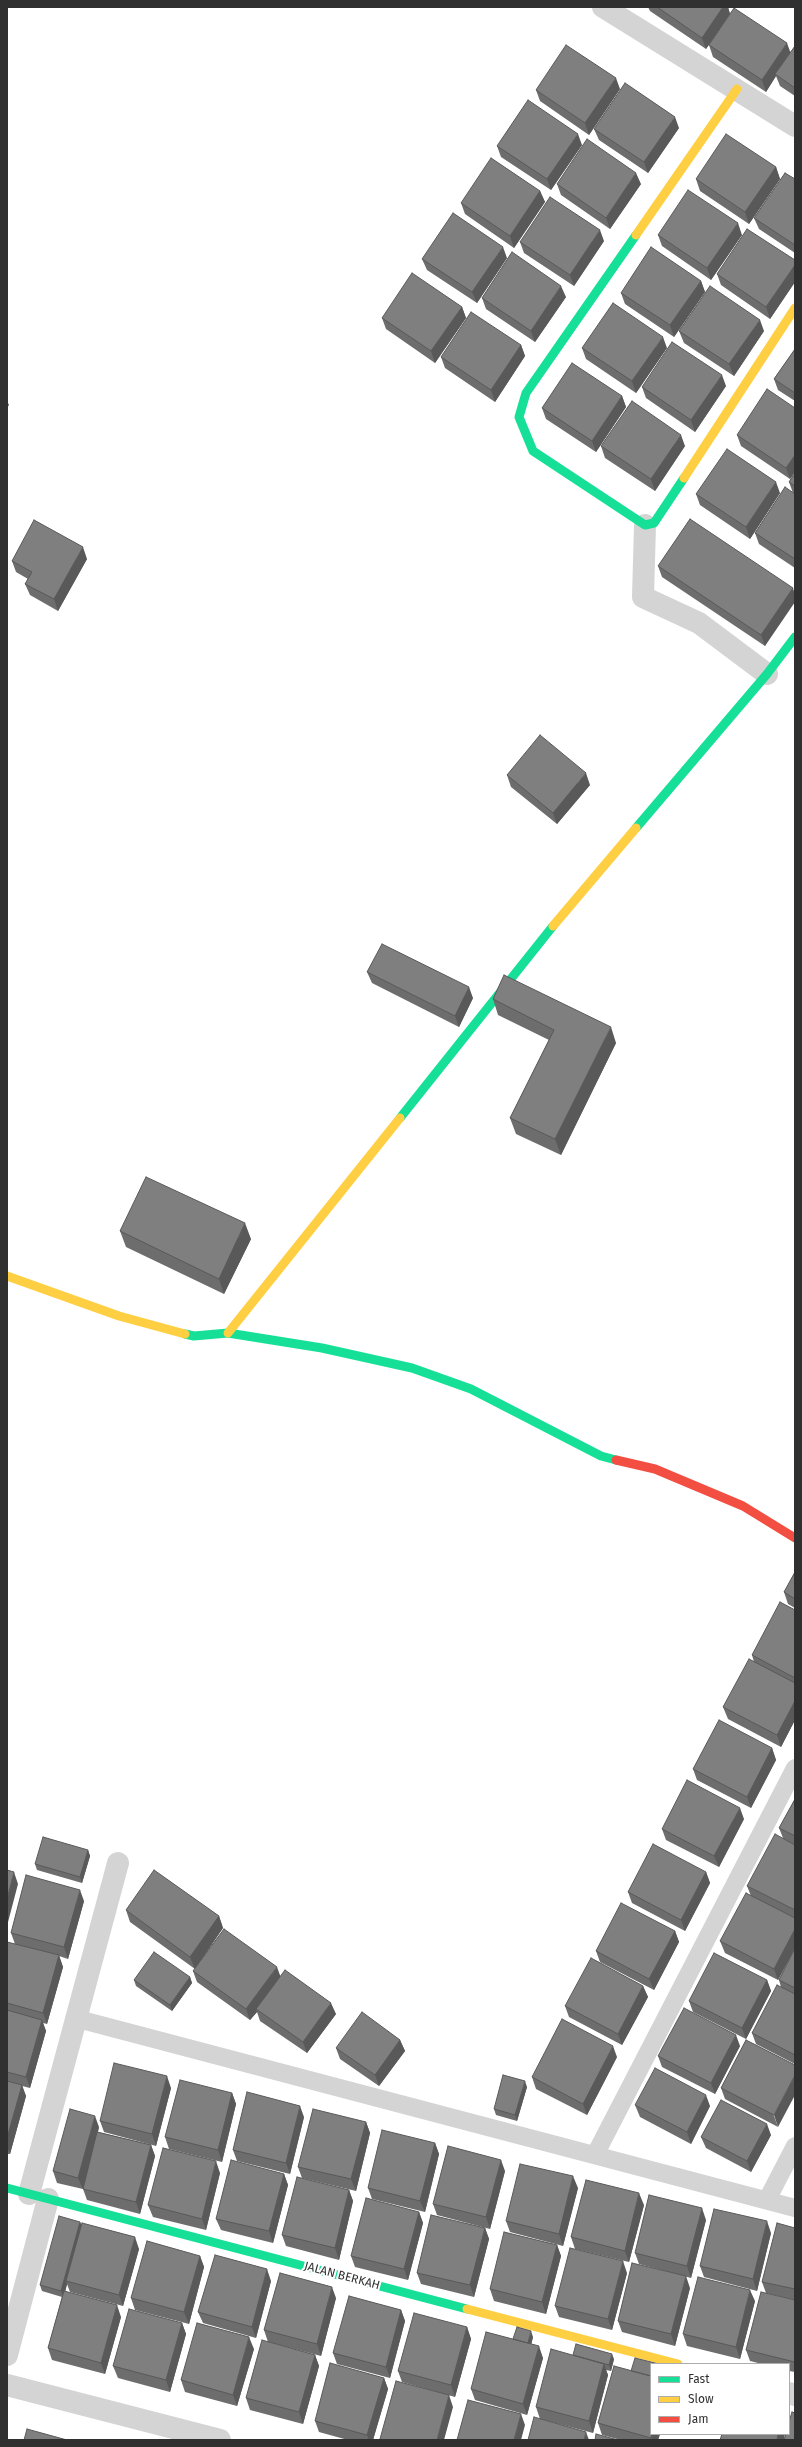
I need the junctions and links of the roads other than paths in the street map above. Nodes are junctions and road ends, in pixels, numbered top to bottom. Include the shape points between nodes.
1 (603, 7) edge
2 (737, 90) junction
3 (795, 126) edge
4 (795, 308) edge
5 (645, 525) junction
6 (795, 638) edge
7 (767, 674) junction
8 (7, 1276) edge
9 (228, 1333) junction
10 (795, 1538) edge
11 (795, 1768) edge
12 (118, 1863) dead end
13 (78, 2019) junction
14 (795, 2146) edge
15 (595, 2154) junction
16 (7, 2188) edge
17 (38, 2196) junction
18 (767, 2200) junction
19 (795, 2208) edge
20 (7, 2355) edge
21 (674, 2363) edge
22 (7, 2385) edge
23 (220, 2440) edge

1 - 2 street
2 - 3 street
2 - 5 street via 526,393 519,417 533,451
4 - 5 street via 654,523
5 - 7 street via 643,597 699,624
6 - 7 street
7 - 9 street via 567,909
8 - 9 street via 168,1331 194,1336
9 - 10 street via 322,1348 412,1368 471,1389 601,1456 655,1469 743,1506
11 - 15 lane
12 - 13 street
13 - 15 lane
13 - 17 street
14 - 18 lane
15 - 18 lane
16 - 17 street, JALAN BERKAH
17 - 20 street
17 - 21 street, JALAN BERKAH
18 - 19 lane
22 - 23 street

